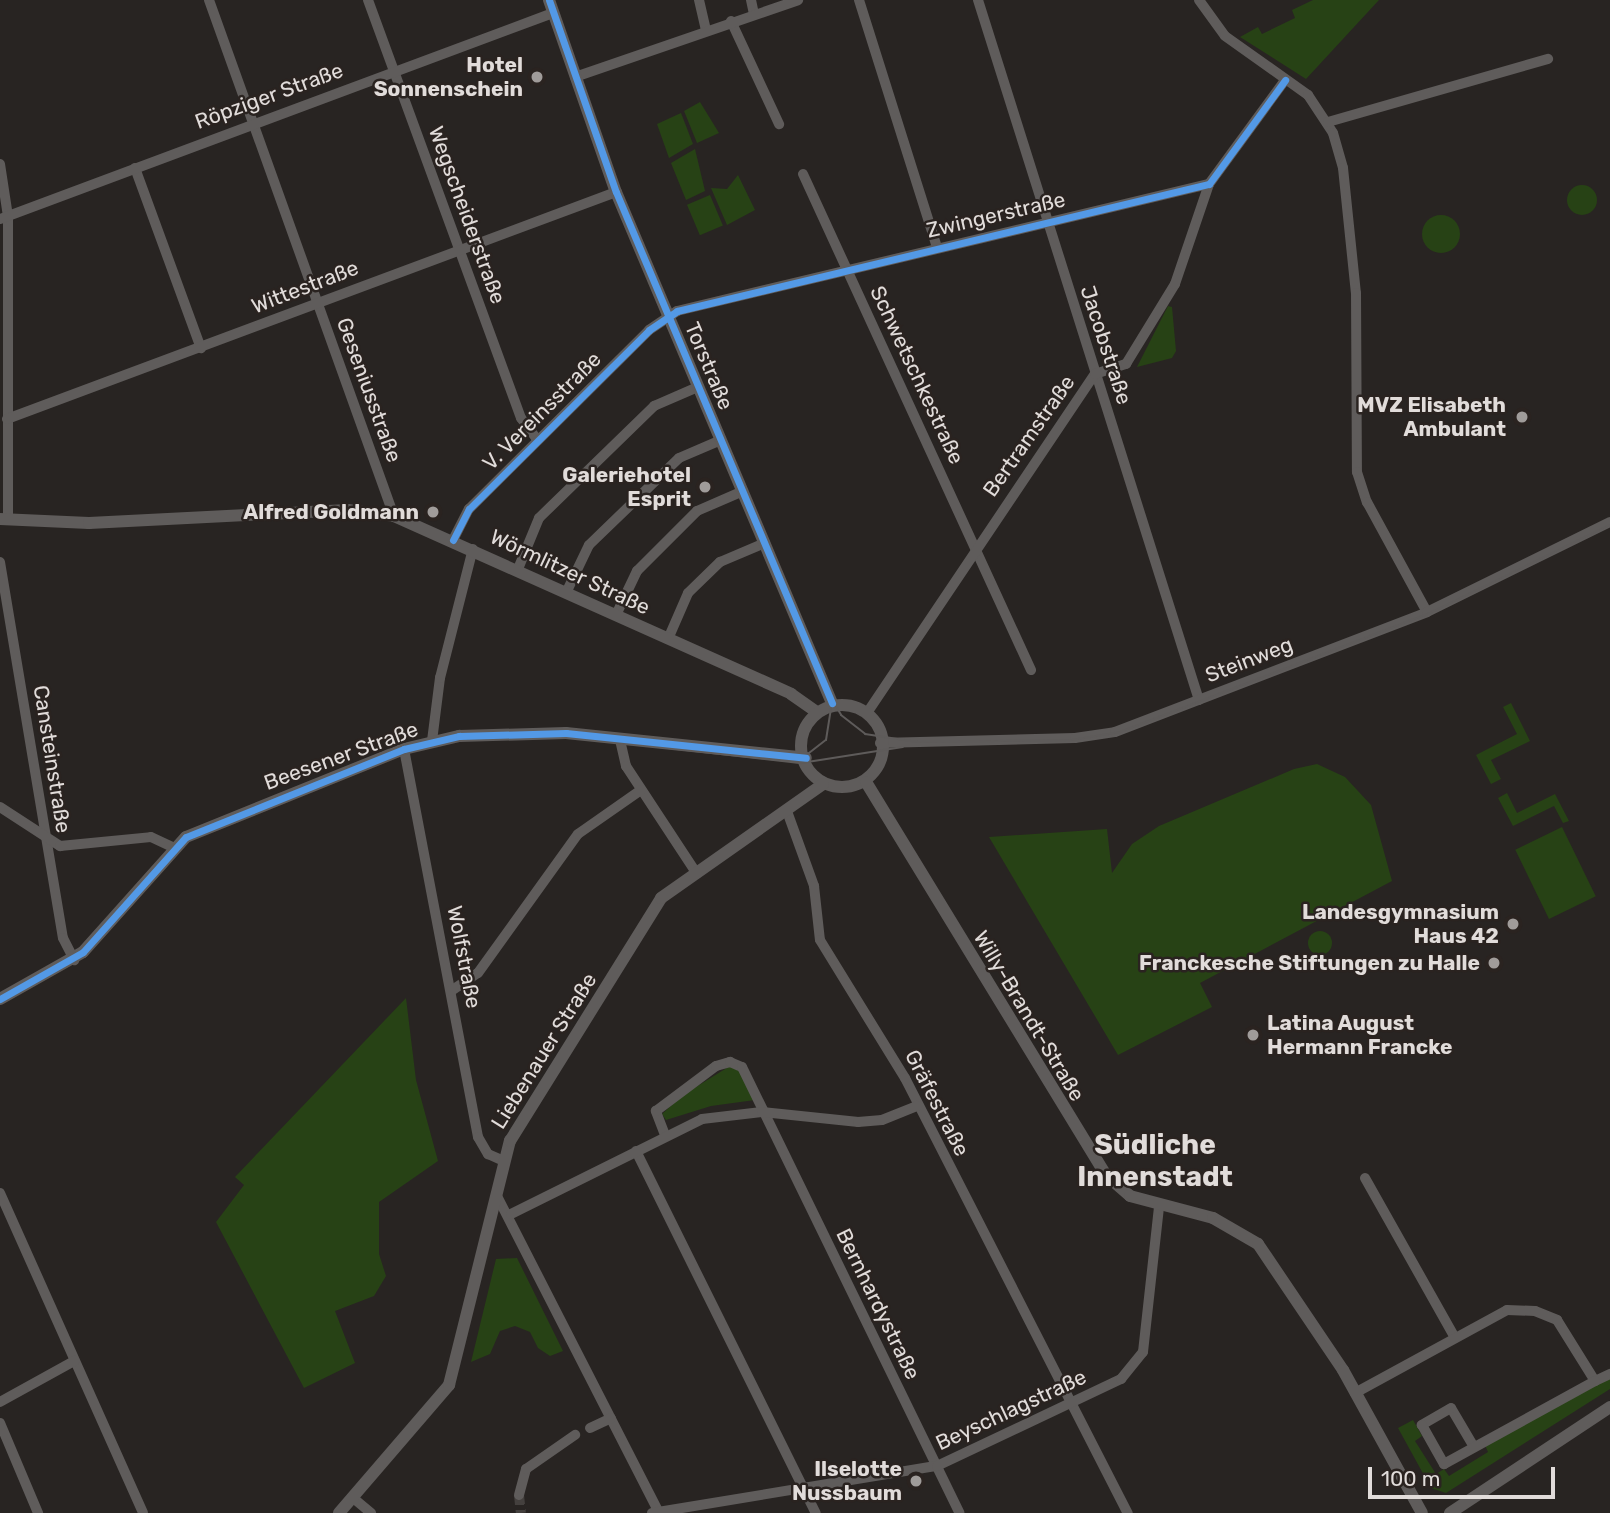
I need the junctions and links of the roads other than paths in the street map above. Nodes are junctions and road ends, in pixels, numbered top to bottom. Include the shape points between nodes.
1 (209, 0) edge
2 (368, 0) edge
3 (699, 0) edge
4 (751, 0) edge
5 (798, 0) edge
6 (859, 0) edge
7 (978, 0) edge
8 (1199, 0) edge
9 (551, 6) edge
10 (754, 14) junction
11 (731, 21) junction
12 (706, 30) junction
13 (1548, 59) dead end
14 (394, 72) junction
15 (575, 77) junction
16 (1285, 80) junction
17 (1328, 122) junction
18 (252, 123) junction
19 (779, 124) dead end
20 (0, 164) edge
21 (135, 168) junction
22 (803, 174) dead end
23 (1209, 184) junction
24 (616, 191) junction
25 (4, 217) edge
26 (1047, 221) junction
27 (937, 247) junction
28 (460, 250) junction
29 (846, 269) junction
30 (317, 302) junction
31 (668, 316) junction
32 (201, 348) junction
33 (1094, 374) junction
34 (698, 387) junction
35 (7, 419) junction
36 (537, 439) junction
37 (721, 440) junction
38 (743, 491) junction
39 (394, 516) junction
40 (4, 520) edge
41 (1610, 522) edge
42 (453, 540) junction
43 (765, 543) junction
44 (976, 547) junction
45 (473, 549) junction
46 (0, 562) edge
47 (518, 569) junction
48 (566, 593) junction
49 (1427, 611) junction
50 (616, 615) junction
51 (668, 639) junction
52 (1031, 670) dead end
53 (1199, 700) junction
54 (832, 703) junction
55 (817, 712) junction
56 (867, 713) junction
57 (620, 740) junction
58 (432, 741) junction
59 (880, 743) junction
60 (404, 749) junction
61 (806, 758) junction
62 (866, 782) junction
63 (823, 784) junction
64 (641, 790) junction
65 (0, 807) edge
66 (788, 814) junction
67 (46, 835) junction
68 (172, 848) junction
69 (697, 874) junction
70 (74, 960) junction
71 (451, 991) junction
72 (0, 999) edge
73 (916, 1107) junction
74 (762, 1112) junction
75 (665, 1135) junction
76 (636, 1151) junction
77 (504, 1161) junction
78 (1365, 1178) dead end
79 (0, 1193) edge
80 (497, 1196) junction
81 (1159, 1206) junction
82 (511, 1214) junction
83 (1454, 1336) junction
84 (74, 1361) junction
85 (1610, 1374) edge
86 (1595, 1381) junction
87 (1355, 1393) junction
88 (0, 1402) edge
89 (1073, 1404) junction
90 (1610, 1407) edge
91 (611, 1418) junction
92 (0, 1423) edge
93 (590, 1427) dead end
94 (575, 1434) dead end
95 (1474, 1447) junction
96 (937, 1466) junction
97 (804, 1490) junction
98 (519, 1495) tunnel mouth
99 (352, 1497) junction
100 (38, 1513) edge
101 (144, 1513) edge
102 (339, 1513) edge
103 (371, 1513) edge
104 (657, 1513) edge
105 (816, 1513) edge
106 (960, 1513) edge
107 (1128, 1513) edge
108 (1422, 1513) edge
109 (1450, 1513) edge

1 - 18 street, Geseniusstraße
2 - 14 street, Wegscheiderstraße
3 - 12 street
4 - 10 street
5 - 10 street
6 - 27 street
7 - 26 street, Jacobstraße
8 - 16 street via 1225,36
9 - 14 street, Röpziger Straße
9 - 15 street, Torstraße
10 - 11 street
11 - 12 street
11 - 19 street
12 - 15 street
13 - 17 street
14 - 18 street, Röpziger Straße
14 - 28 street, Wegscheiderstraße
15 - 24 street, Torstraße
16 - 17 street via 1308,95
16 - 23 street
17 - 49 street via 1343,168 1356,293 1357,472 1367,502
18 - 21 street, Röpziger Straße
18 - 30 street, Geseniusstraße
20 - 25 street
21 - 25 street, Röpziger Straße
21 - 32 street
22 - 29 street, Schwetschkestraße
23 - 26 street, Zwingerstraße
23 - 33 street, Bertramstraße via 1175,284 1152,324 1126,365
24 - 28 street, Wittestraße
24 - 31 street, Torstraße
25 - 35 street
26 - 27 street, Zwingerstraße
26 - 33 street, Jacobstraße
27 - 29 street, Zwingerstraße
28 - 30 street, Wittestraße
28 - 36 street, Wegscheiderstraße via 521,418
29 - 31 street, Zwingerstraße
29 - 44 street, Schwetschkestraße
30 - 32 street, Wittestraße
30 - 39 street, Geseniusstraße
31 - 34 street, Torstraße
31 - 36 street, V. Vereinsstraße
32 - 35 street, Wittestraße
33 - 44 street, Bertramstraße
33 - 53 street, Jacobstraße
34 - 37 street, Torstraße
34 - 47 street via 654,407 539,518
35 - 40 street
36 - 42 street, V. Vereinsstraße via 469,509
37 - 38 street, Torstraße
37 - 48 street via 679,458 589,545
38 - 43 street, Torstraße
38 - 50 street via 697,511 637,571
39 - 40 street, Wörmlitzer Straße via 348,510 138,521
39 - 42 street, Wörmlitzer Straße
41 - 49 street, Steinweg
42 - 45 street, Wörmlitzer Straße
43 - 51 street via 720,562 688,593
43 - 54 street, Torstraße
44 - 52 street, Schwetschkestraße
44 - 56 street, Bertramstraße
45 - 47 street, Wörmlitzer Straße
45 - 58 street via 440,678
46 - 67 street, Cansteinstraße
47 - 48 street, Wörmlitzer Straße
48 - 50 street, Wörmlitzer Straße
49 - 53 street, Steinweg
50 - 51 street, Wörmlitzer Straße
51 - 55 street, Wörmlitzer Straße via 791,694
53 - 59 street, Steinweg via 1096,736
54 - 55 street
54 - 56 street via 847,703
55 - 61 street via 807,731
56 - 59 street
57 - 58 street, Beesener Straße via 531,732
57 - 61 street, Beesener Straße
57 - 64 street via 622,755
58 - 60 street, Beesener Straße
59 - 62 street
60 - 68 street, Beesener Straße via 214,823
60 - 71 street, Wolfstraße
61 - 63 street
62 - 63 street via 849,790
62 - 81 street, Willy-Brandt-Straße via 1106,1175 1130,1196
63 - 66 street, Liebenauer Straße
64 - 69 street
64 - 71 street via 578,834 478,973
65 - 67 street
66 - 69 street, Liebenauer Straße
66 - 73 street, Gräfestraße via 814,886 820,940 905,1078
67 - 68 street via 60,845 151,837
67 - 70 street, Cansteinstraße via 64,943
68 - 70 street, Beesener Straße
69 - 77 street, Liebenauer Straße via 661,898 510,1141
70 - 72 street, Beesener Straße
71 - 77 street, Wolfstraße via 478,1136 488,1154
73 - 74 street via 882,1121 858,1122
73 - 89 street, Gräfestraße
74 - 75 street via 702,1119
74 - 75 street, Bernhardystraße via 742,1067 725,1062 656,1111
74 - 96 street, Bernhardystraße
75 - 76 street
76 - 82 street
76 - 97 street
77 - 80 street, Liebenauer Straße
78 - 83 street
79 - 84 street
80 - 82 street
80 - 99 street, Liebenauer Straße via 449,1385
81 - 87 street, Willy-Brandt-Straße via 1213,1218 1252,1238
81 - 89 street, Beyschlagstraße via 1143,1352 1121,1380
82 - 91 street
83 - 86 street via 1507,1310 1537,1312 1564,1325
83 - 87 street
84 - 88 street
84 - 101 street
85 - 86 street
86 - 95 street
87 - 108 street, Willy-Brandt-Straße
89 - 96 street, Beyschlagstraße
89 - 107 street, Gräfestraße
90 - 109 street
91 - 93 street
91 - 104 street
92 - 100 street
94 - 98 street via 526,1469
95 - 95 street via 1444,1464 1422,1425 1451,1408
96 - 97 street, Beyschlagstraße
96 - 106 street, Bernhardystraße
97 - 104 street, Beyschlagstraße
97 - 105 street
99 - 102 street, Liebenauer Straße
99 - 103 street

